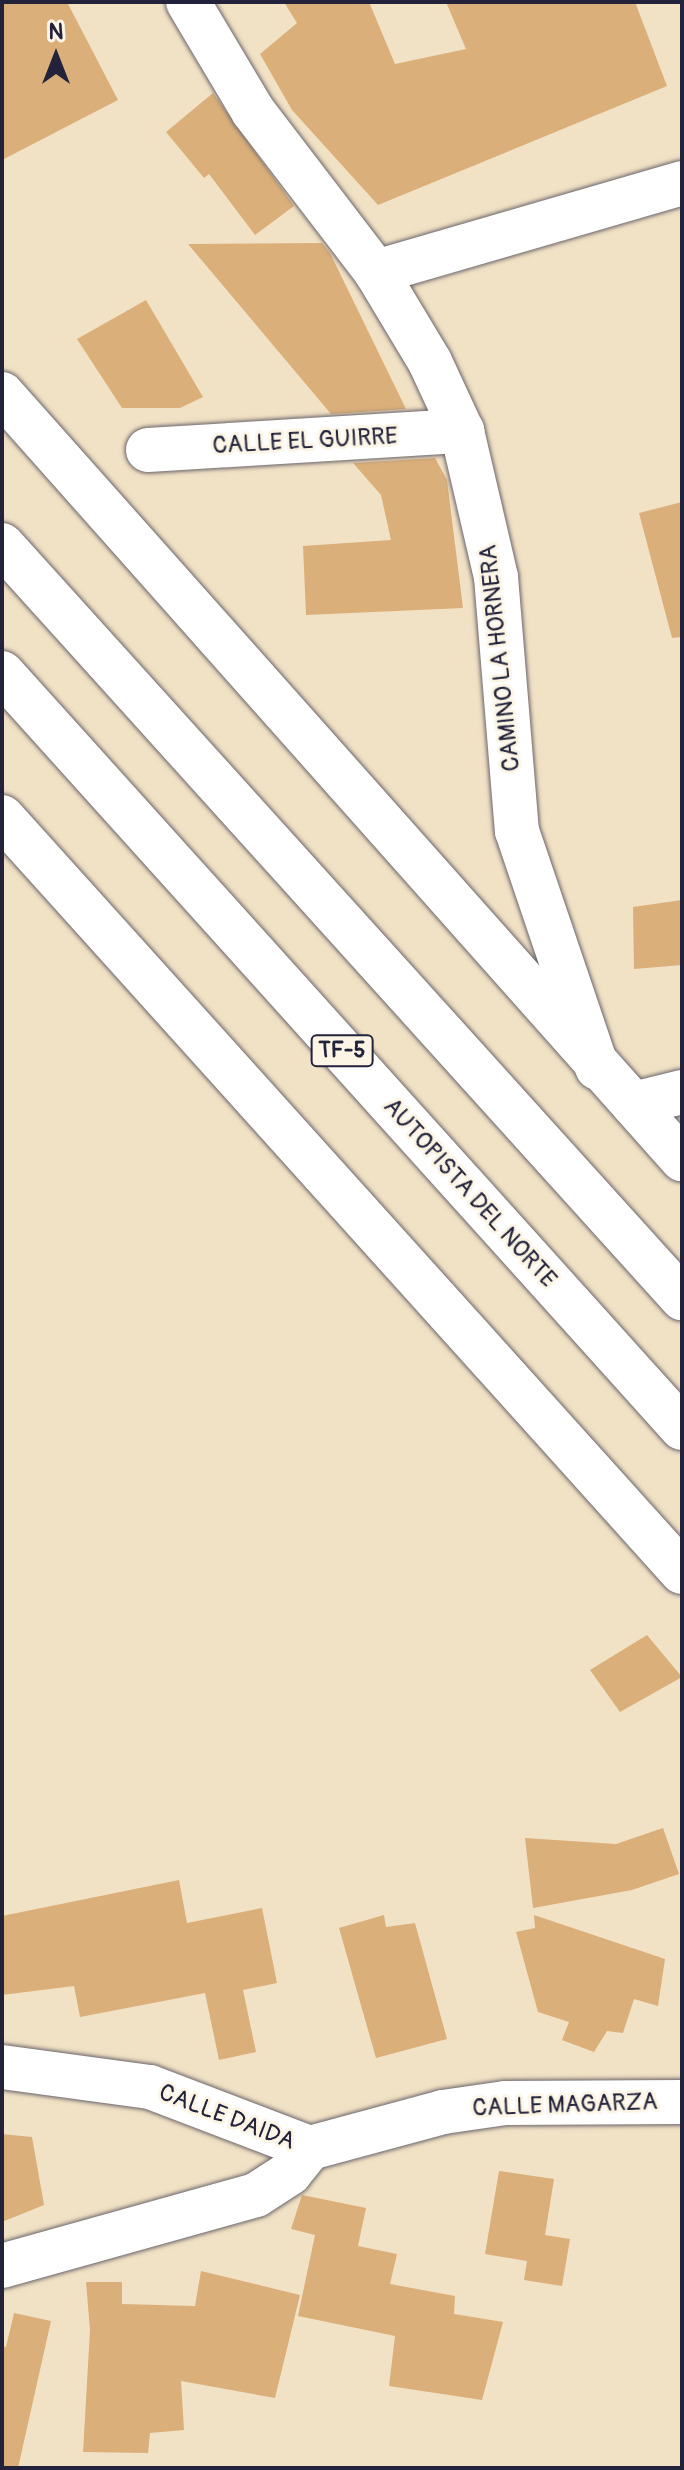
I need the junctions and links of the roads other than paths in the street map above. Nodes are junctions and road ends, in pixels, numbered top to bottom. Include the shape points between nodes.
1 (188, 2) edge
2 (682, 183) edge
3 (376, 272) junction
4 (2, 394) edge
5 (462, 431) junction
6 (148, 450) dead end
7 (2, 545) edge
8 (2, 673) edge
9 (2, 817) edge
10 (597, 1068) junction
11 (682, 1092) edge
12 (633, 1104) junction
13 (682, 1159) edge
14 (682, 1298) edge
15 (682, 1428) edge
16 (682, 1572) edge
17 (2, 2067) edge
18 (682, 2102) edge
19 (310, 2148) junction
20 (2, 2266) edge

1 - 3 main road, CAMINO LA HORNERA via 253,111
2 - 3 main road
3 - 5 main road, CAMINO LA HORNERA via 430,362
4 - 10 main road
5 - 6 main road, CALLE EL GUIRRE
5 - 10 main road, CAMINO LA HORNERA via 496,577 517,831
7 - 14 main road
8 - 15 main road, AUTOPISTA DEL NORTE / TF-5
9 - 16 main road
10 - 12 main road, CAMINO LA HORNERA
11 - 12 main road
12 - 13 main road, CAMINO LA HORNERA
17 - 19 main road, CALLE DAIDA via 150,2087
18 - 19 main road, CALLE MAGARZA via 505,2103 443,2112
19 - 20 main road, CALLE DAIDA via 290,2173 256,2195

